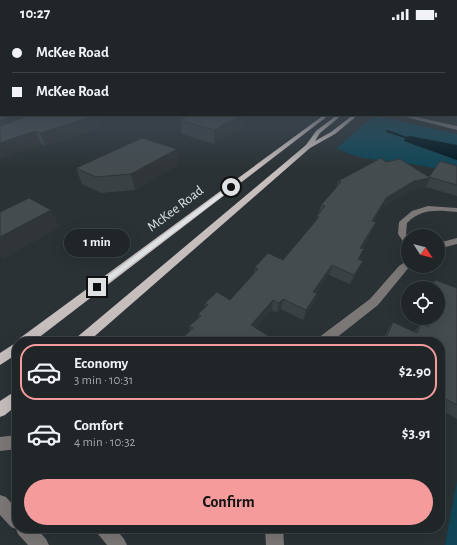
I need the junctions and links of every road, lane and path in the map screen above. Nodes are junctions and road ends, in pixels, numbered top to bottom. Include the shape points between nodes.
1 (320, 120) edge
2 (333, 120) edge
3 (349, 120) edge
4 (422, 120) edge
5 (457, 128) edge
6 (308, 147) junction
7 (457, 210) edge
8 (402, 229) edge
9 (457, 241) edge
10 (445, 244) edge
11 (401, 269) edge
12 (31, 337) edge
13 (86, 337) edge
14 (328, 337) edge
15 (12, 351) edge
16 (0, 360) edge
17 (12, 400) edge
18 (0, 410) edge
19 (12, 443) edge
20 (0, 444) edge
21 (0, 504) edge
22 (12, 516) edge
23 (29, 533) edge
24 (108, 533) edge
25 (274, 533) edge
26 (40, 545) edge
27 (118, 545) edge
28 (275, 545) edge

1 - 12 main road, McKee Road
2 - 6 main road via 318,132
3 - 6 main road
4 - 5 street
6 - 13 main road
7 - 8 street via 439,208 413,212 403,222
9 - 10 street
11 - 14 street via 374,302
15 - 16 main road
17 - 18 main road
19 - 20 street
21 - 22 street
23 - 26 street
24 - 27 street
25 - 28 street

